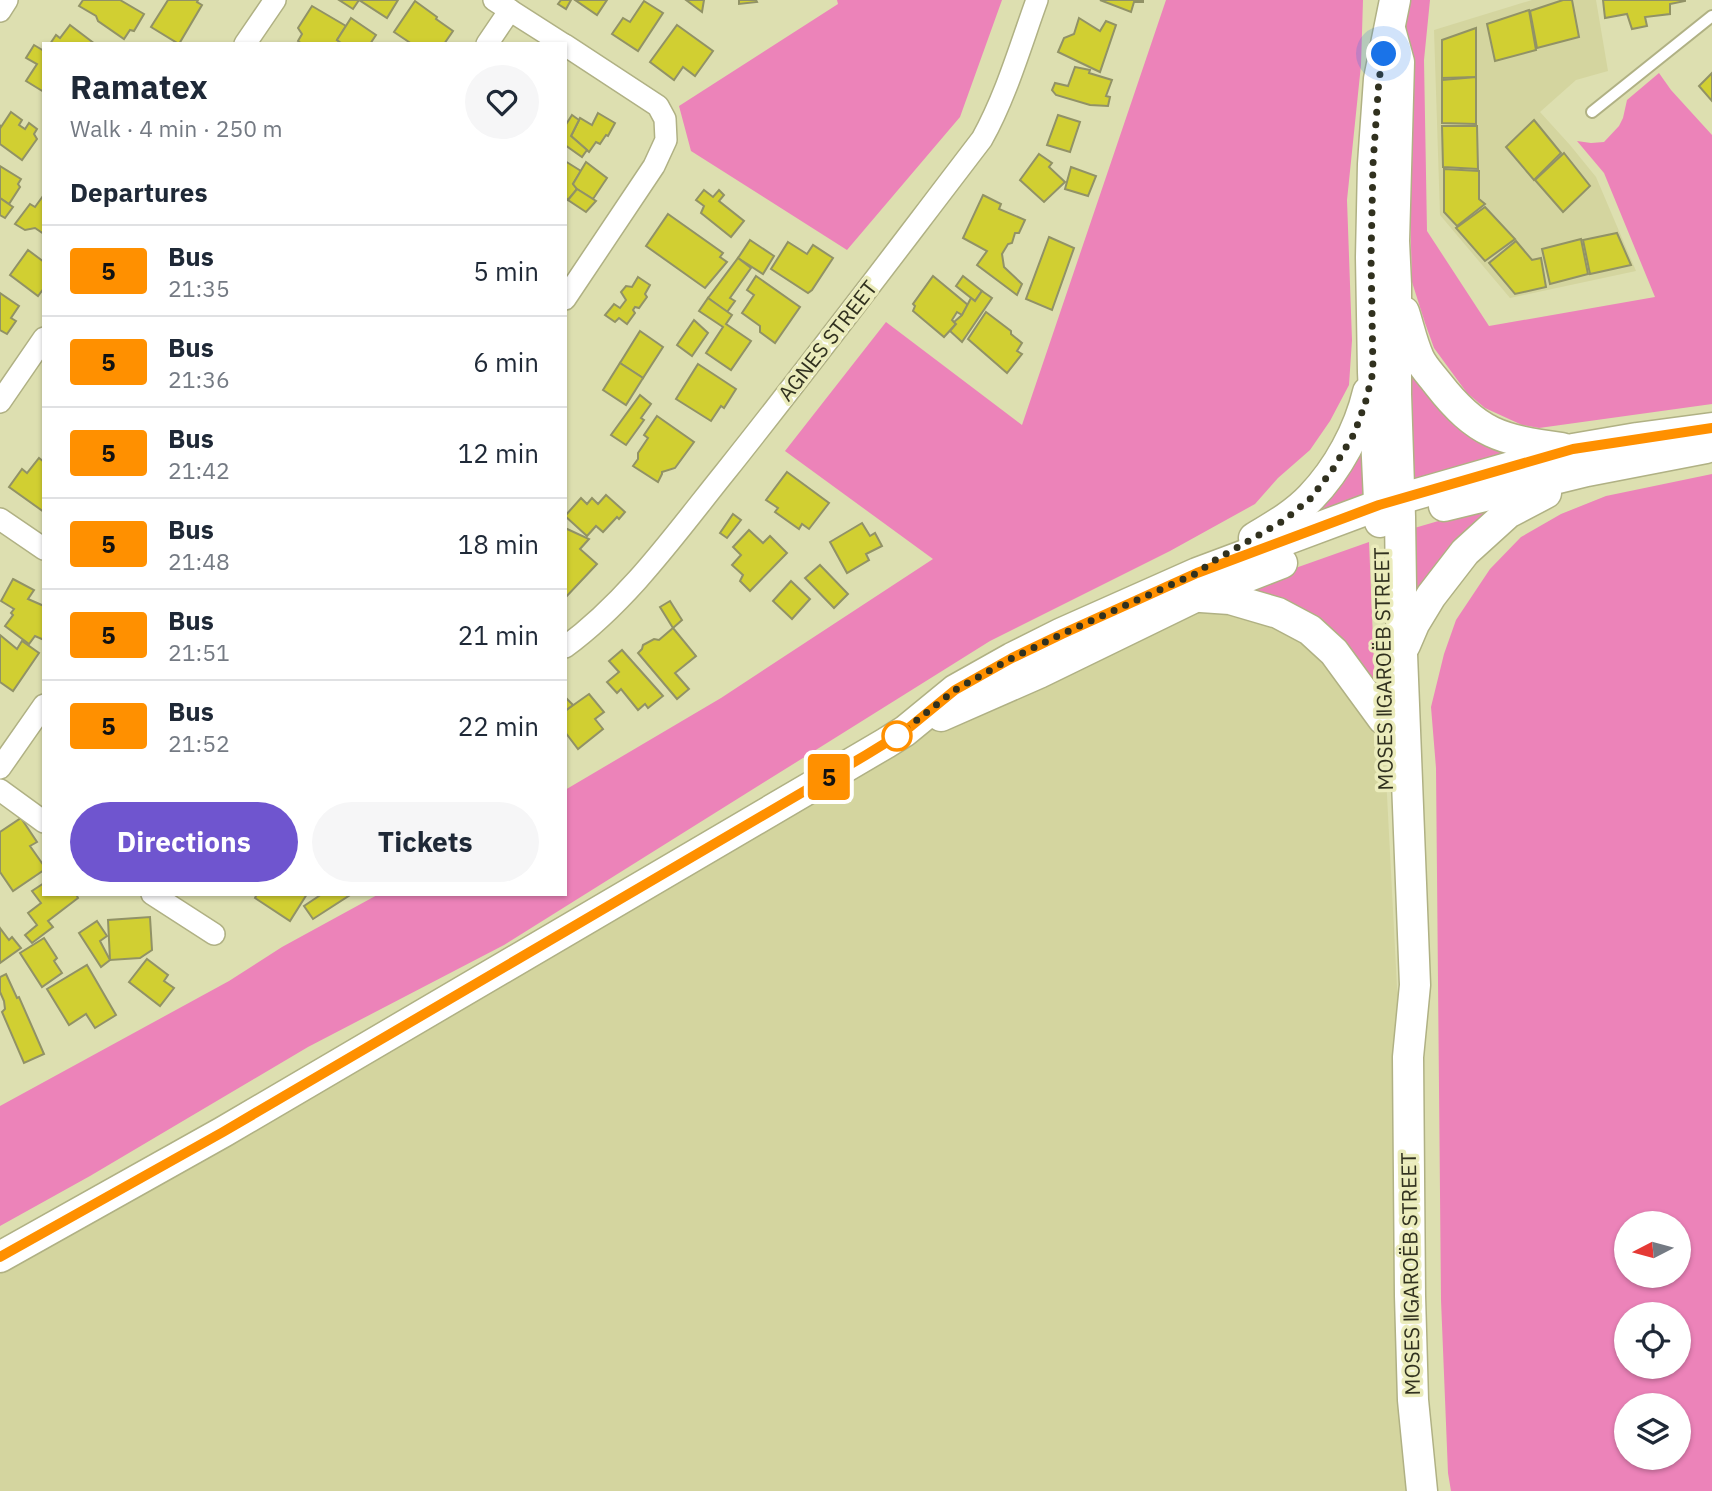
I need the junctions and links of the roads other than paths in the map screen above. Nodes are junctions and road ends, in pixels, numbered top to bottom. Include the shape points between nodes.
1 (7, 0) edge
2 (275, 0) edge
3 (1037, 0) edge
4 (1395, 0) edge
5 (502, 5) edge
6 (0, 11) edge
7 (1712, 16) edge
8 (1390, 29) junction
9 (246, 42) edge
10 (488, 42) edge
11 (561, 42) edge
12 (567, 46) edge
13 (1592, 112) dead end
14 (1396, 285) junction
15 (567, 296) edge
16 (42, 341) edge
17 (1373, 372) junction
18 (0, 402) edge
19 (1712, 428) edge
20 (1712, 447) edge
21 (1580, 460) junction
22 (1390, 511) junction
23 (0, 519) edge
24 (42, 548) edge
25 (1196, 585) junction
26 (567, 646) edge
27 (1402, 654) junction
28 (42, 708) edge
29 (1383, 719) junction
30 (0, 768) edge
31 (0, 790) edge
32 (42, 821) edge
33 (155, 896) edge
34 (214, 934) dead end
35 (1408, 1057) junction
36 (0, 1257) edge
37 (1422, 1491) edge

1 - 6 street
2 - 9 street
3 - 26 street, AGNES STREET via 999,106 982,139 799,380 640,578
4 - 8 main road, MOSES ǁGAROËB STREET
5 - 10 street
5 - 11 street
7 - 13 lane
8 - 14 main road, MOSES ǁGAROËB STREET via 1399,62
8 - 17 main road, MOSES ǁGAROËB STREET via 1379,79 1373,164
12 - 15 street via 658,106 666,129 654,166
14 - 21 main road via 1419,360 1470,420 1496,435
14 - 22 main road, MOSES ǁGAROËB STREET
16 - 18 street
17 - 22 main road, MOSES ǁGAROËB STREET
17 - 25 main road via 1354,434 1311,498 1283,521 1212,562
19 - 21 main road via 1637,438
20 - 21 main road
21 - 22 main road
21 - 27 main road via 1508,513 1465,552 1414,624
22 - 25 main road
22 - 27 main road, MOSES ǁGAROËB STREET
22 - 29 main road, MOSES ǁGAROËB STREET
23 - 24 street
25 - 29 main road via 1278,613 1310,630 1334,652
25 - 36 main road via 1062,634 955,690 905,731 235,1125
27 - 35 main road, MOSES ǁGAROËB STREET via 1415,985
28 - 30 street
29 - 35 main road, MOSES ǁGAROËB STREET via 1397,987
31 - 32 street
33 - 34 street
35 - 37 main road, MOSES ǁGAROËB STREET via 1413,1400

